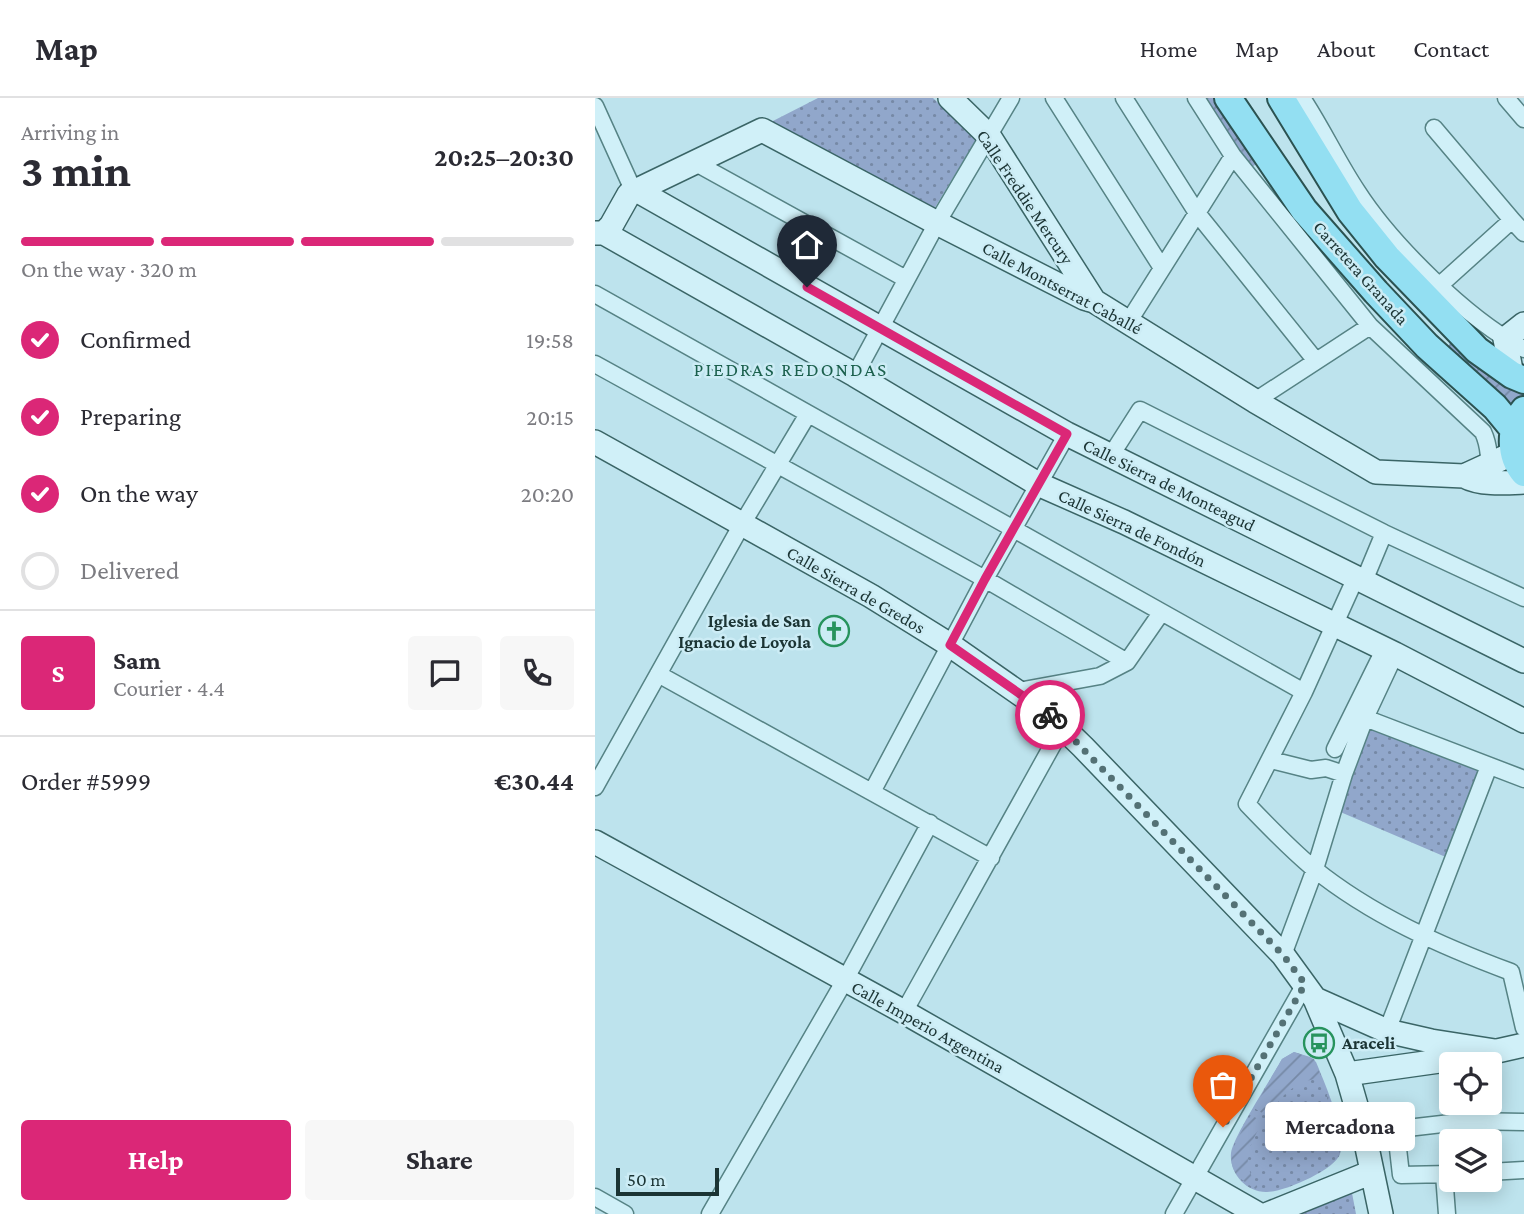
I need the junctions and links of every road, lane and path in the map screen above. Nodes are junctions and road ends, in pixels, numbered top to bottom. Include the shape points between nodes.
1 (950, 98) edge
2 (1011, 98) edge
3 (1054, 98) edge
4 (1124, 98) edge
5 (1196, 98) edge
6 (1228, 98) edge
7 (1281, 98) edge
8 (1302, 98) edge
9 (1506, 98) edge
10 (595, 106) edge
11 (1524, 119) edge
12 (1434, 128) dead end
13 (989, 136) junction
14 (1233, 156) junction
15 (694, 162) junction
16 (636, 192) junction
17 (1197, 212) junction
18 (1512, 220) junction
19 (937, 223) junction
20 (599, 233) edge
21 (1524, 233) edge
22 (1162, 268) junction
23 (906, 279) junction
24 (1440, 285) junction
25 (595, 294) edge
26 (1094, 301) junction
27 (1129, 321) junction
28 (1524, 324) edge
29 (1370, 326) junction
30 (879, 328) junction
31 (1514, 344) edge
32 (1317, 360) junction
33 (595, 364) edge
34 (855, 375) junction
35 (1518, 378) edge
36 (1435, 388) junction
37 (1255, 401) junction
38 (1489, 402) junction
39 (808, 414) junction
40 (1067, 434) junction
41 (1519, 441) edge
42 (597, 449) edge
43 (1110, 457) junction
44 (779, 465) junction
45 (1493, 474) junction
46 (1524, 482) edge
47 (1038, 484) junction
48 (741, 526) junction
49 (1013, 528) junction
50 (1384, 533) junction
51 (985, 579) junction
52 (1360, 579) junction
53 (1524, 598) edge
54 (1161, 612) junction
55 (1333, 626) junction
56 (950, 645) junction
57 (1389, 652) junction
58 (1524, 661) edge
59 (1127, 662) junction
60 (658, 674) junction
61 (1018, 691) junction
62 (1304, 692) junction
63 (1365, 718) junction
64 (1524, 721) edge
65 (1062, 728) junction
66 (1335, 749) dead end
67 (1271, 760) junction
68 (1489, 765) junction
69 (1344, 774) junction
70 (1524, 779) edge
71 (595, 787) edge
72 (872, 792) junction
73 (930, 823) junction
74 (595, 842) edge
75 (991, 858) junction
76 (1315, 869) junction
77 (1424, 937) junction
78 (1283, 955) junction
79 (1518, 971) edge
80 (845, 980) junction
81 (1310, 992) junction
82 (904, 1012) junction
83 (1524, 1028) edge
84 (1387, 1031) junction
85 (1524, 1045) edge
86 (1495, 1051) junction
87 (1347, 1074) junction
88 (1523, 1118) edge
89 (1396, 1131) junction
90 (1364, 1133) junction
91 (1524, 1170) edge
92 (1502, 1171) edge
93 (1373, 1172) junction
94 (1439, 1174) edge
95 (1194, 1178) junction
96 (1447, 1192) edge
97 (595, 1197) edge
98 (625, 1214) edge
99 (711, 1214) edge
100 (1174, 1214) edge
101 (1258, 1214) edge
102 (1268, 1214) edge
103 (1381, 1214) edge
104 (1447, 1214) edge

1 - 13 street, Calle Freddie Mercury
2 - 13 street
3 - 22 street
4 - 17 street
5 - 14 street
6 - 38 main road, Carretera Granada via 1304,209 1419,337
7 - 35 main road, Carretera Granada via 1350,211 1387,257 1477,350
8 - 24 street via 1358,193
9 - 11 street
10 - 16 street
12 - 18 street
13 - 19 street
13 - 26 street, Calle Freddie Mercury
14 - 17 street
14 - 29 street
15 - 16 street
15 - 19 street, Calle Montserrat Caballé via 762,130
15 - 23 street
16 - 20 street via 629,194 611,226
16 - 30 street, Calle Sierra de Monteagud
17 - 22 street
17 - 32 street
18 - 21 street
18 - 24 street
19 - 23 street
19 - 26 street, Calle Montserrat Caballé
20 - 34 street, Calle Sierra de Fondón
22 - 27 street
23 - 30 street
24 - 31 street
25 - 39 street
26 - 27 street, Calle Montserrat Caballé
27 - 37 street, Calle Montserrat Caballé
28 - 31 street
29 - 32 street
29 - 36 street
30 - 34 street
30 - 40 street, Calle Sierra de Monteagud
31 - 35 street, Carretera Granada
32 - 37 street
33 - 44 street
34 - 47 street, Calle Sierra de Fondón
36 - 38 street
36 - 45 street via 1483,432 1490,446
37 - 45 street, Calle Montserrat Caballé via 1376,472 1472,481
38 - 41 main road, Carretera Granada
39 - 44 street
39 - 49 street
40 - 43 street, Calle Sierra de Monteagud
40 - 47 street
41 - 45 street
42 - 48 street, Calle Sierra de Gredos
43 - 50 street via 1140,410
43 - 52 street, Calle Sierra de Monteagud
44 - 48 street
44 - 51 street
45 - 46 street, Calle Montserrat Caballé
47 - 49 street
47 - 55 street, Calle Sierra de Fondón
48 - 56 street, Calle Sierra de Gredos
48 - 60 street
49 - 51 street
49 - 54 street
50 - 52 street
50 - 53 street
51 - 56 street
51 - 59 street
52 - 55 street
52 - 58 street, Calle Sierra de Monteagud
54 - 59 street
54 - 62 street
55 - 57 street, Calle Sierra de Fondón
55 - 62 street
56 - 61 street, Calle Sierra de Gredos
56 - 72 street
57 - 63 street
57 - 64 street, Calle Sierra de Fondón
57 - 66 street
59 - 61 street via 1100,676
60 - 71 street
60 - 72 street
61 - 65 street, Calle Sierra de Gredos
62 - 67 street
63 - 68 street
63 - 69 street
65 - 75 street
65 - 78 street, Calle Sierra de Gredos
67 - 69 street
67 - 76 street via 1247,804
68 - 70 street
68 - 77 street
69 - 76 street
72 - 73 street
73 - 75 street
73 - 80 street
74 - 80 street, Calle Imperio Argentina
75 - 82 street
76 - 77 street
76 - 78 street
77 - 79 street
77 - 84 street
78 - 81 street, Calle Sierra de Gredos
79 - 83 street
80 - 82 street, Calle Imperio Argentina
80 - 99 street
81 - 84 street
81 - 87 street, Calle Sierra de Gredos
81 - 95 street
82 - 95 street, Calle Imperio Argentina
84 - 86 street
85 - 86 street
86 - 87 street
87 - 90 street, Calle Sierra de Gredos
88 - 89 street
89 - 90 street
89 - 94 street via 1401,1175
90 - 93 street, Calle Sierra de Gredos
91 - 92 street
93 - 102 street
93 - 103 street, Calle Sierra de Gredos
95 - 100 street
95 - 101 street, Calle Imperio Argentina
96 - 104 street
97 - 98 street

